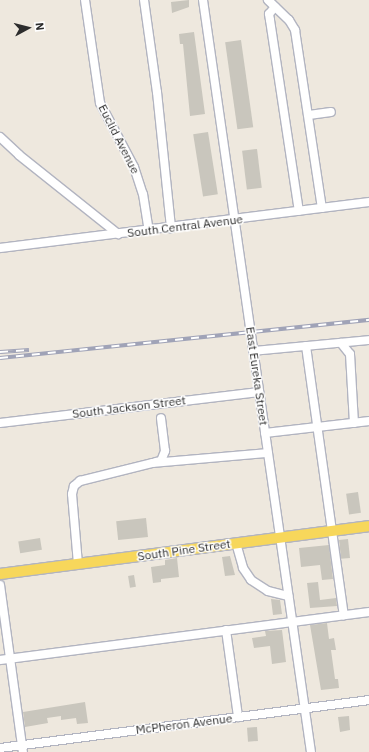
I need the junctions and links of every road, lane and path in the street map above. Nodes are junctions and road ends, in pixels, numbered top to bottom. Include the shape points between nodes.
1 (85, 0) edge
2 (144, 0) edge
3 (203, 0) edge
4 (268, 0) edge
5 (275, 7) junction
6 (331, 112) dead end
7 (309, 115) junction
8 (0, 137) edge
9 (369, 202) edge
10 (322, 208) junction
11 (299, 211) junction
12 (234, 220) junction
13 (171, 228) junction
14 (149, 230) junction
15 (118, 234) junction
16 (2, 247) edge
17 (369, 340) edge
18 (341, 343) junction
19 (306, 346) junction
20 (253, 351) junction
21 (259, 392) junction
22 (161, 418) dead end
23 (369, 421) edge
24 (0, 423) edge
25 (354, 423) junction
26 (317, 427) junction
27 (265, 433) junction
28 (268, 453) junction
29 (154, 463) junction
30 (369, 526) edge
31 (330, 531) junction
32 (280, 537) junction
33 (236, 543) junction
34 (78, 564) junction
35 (0, 574) edge
36 (0, 586) edge
37 (288, 596) junction
38 (369, 612) edge
39 (344, 615) junction
40 (292, 621) junction
41 (226, 630) junction
42 (10, 659) junction
43 (0, 660) edge
44 (369, 700) edge
45 (304, 708) junction
46 (238, 717) junction
47 (0, 748) edge
48 (23, 749) edge
49 (311, 752) edge

1 - 14 street, Euclid Avenue via 100,103 134,167 143,194
2 - 13 street
3 - 12 street, East Eureka Street
4 - 5 street
5 - 7 street via 289,20 295,30
5 - 11 street via 269,14
6 - 7 street
7 - 10 street
8 - 15 street
9 - 10 street, South Central Avenue
10 - 11 street, South Central Avenue
11 - 12 street, South Central Avenue
12 - 13 street, South Central Avenue
12 - 20 street, East Eureka Street
13 - 14 street, South Central Avenue
14 - 15 street, South Central Avenue
15 - 16 street, South Central Avenue
17 - 18 street
18 - 19 street
18 - 25 street via 350,354
19 - 20 street
19 - 26 street
20 - 21 street, East Eureka Street
21 - 24 street, South Jackson Street
21 - 27 street, East Eureka Street
22 - 29 street via 164,457
23 - 25 street
25 - 26 street
26 - 27 street
26 - 31 street
27 - 28 street, East Eureka Street
28 - 29 street
28 - 32 street, East Eureka Street
29 - 34 street via 94,476 74,486
30 - 31 main road, South Pine Street
31 - 32 main road, South Pine Street
31 - 39 street
32 - 33 main road, South Pine Street
32 - 37 street, East Eureka Street
33 - 34 main road, South Pine Street
33 - 37 street via 243,568 251,580 268,592
34 - 35 main road, South Pine Street
36 - 42 street
37 - 40 street, East Eureka Street
38 - 39 street
39 - 40 street
40 - 41 street
40 - 45 street, East Eureka Street
41 - 42 street
41 - 46 street
42 - 43 street
42 - 48 street
44 - 45 street, McPheron Avenue
45 - 46 street, McPheron Avenue
45 - 49 street, East Eureka Street
46 - 48 street, McPheron Avenue
47 - 48 street, McPheron Avenue

